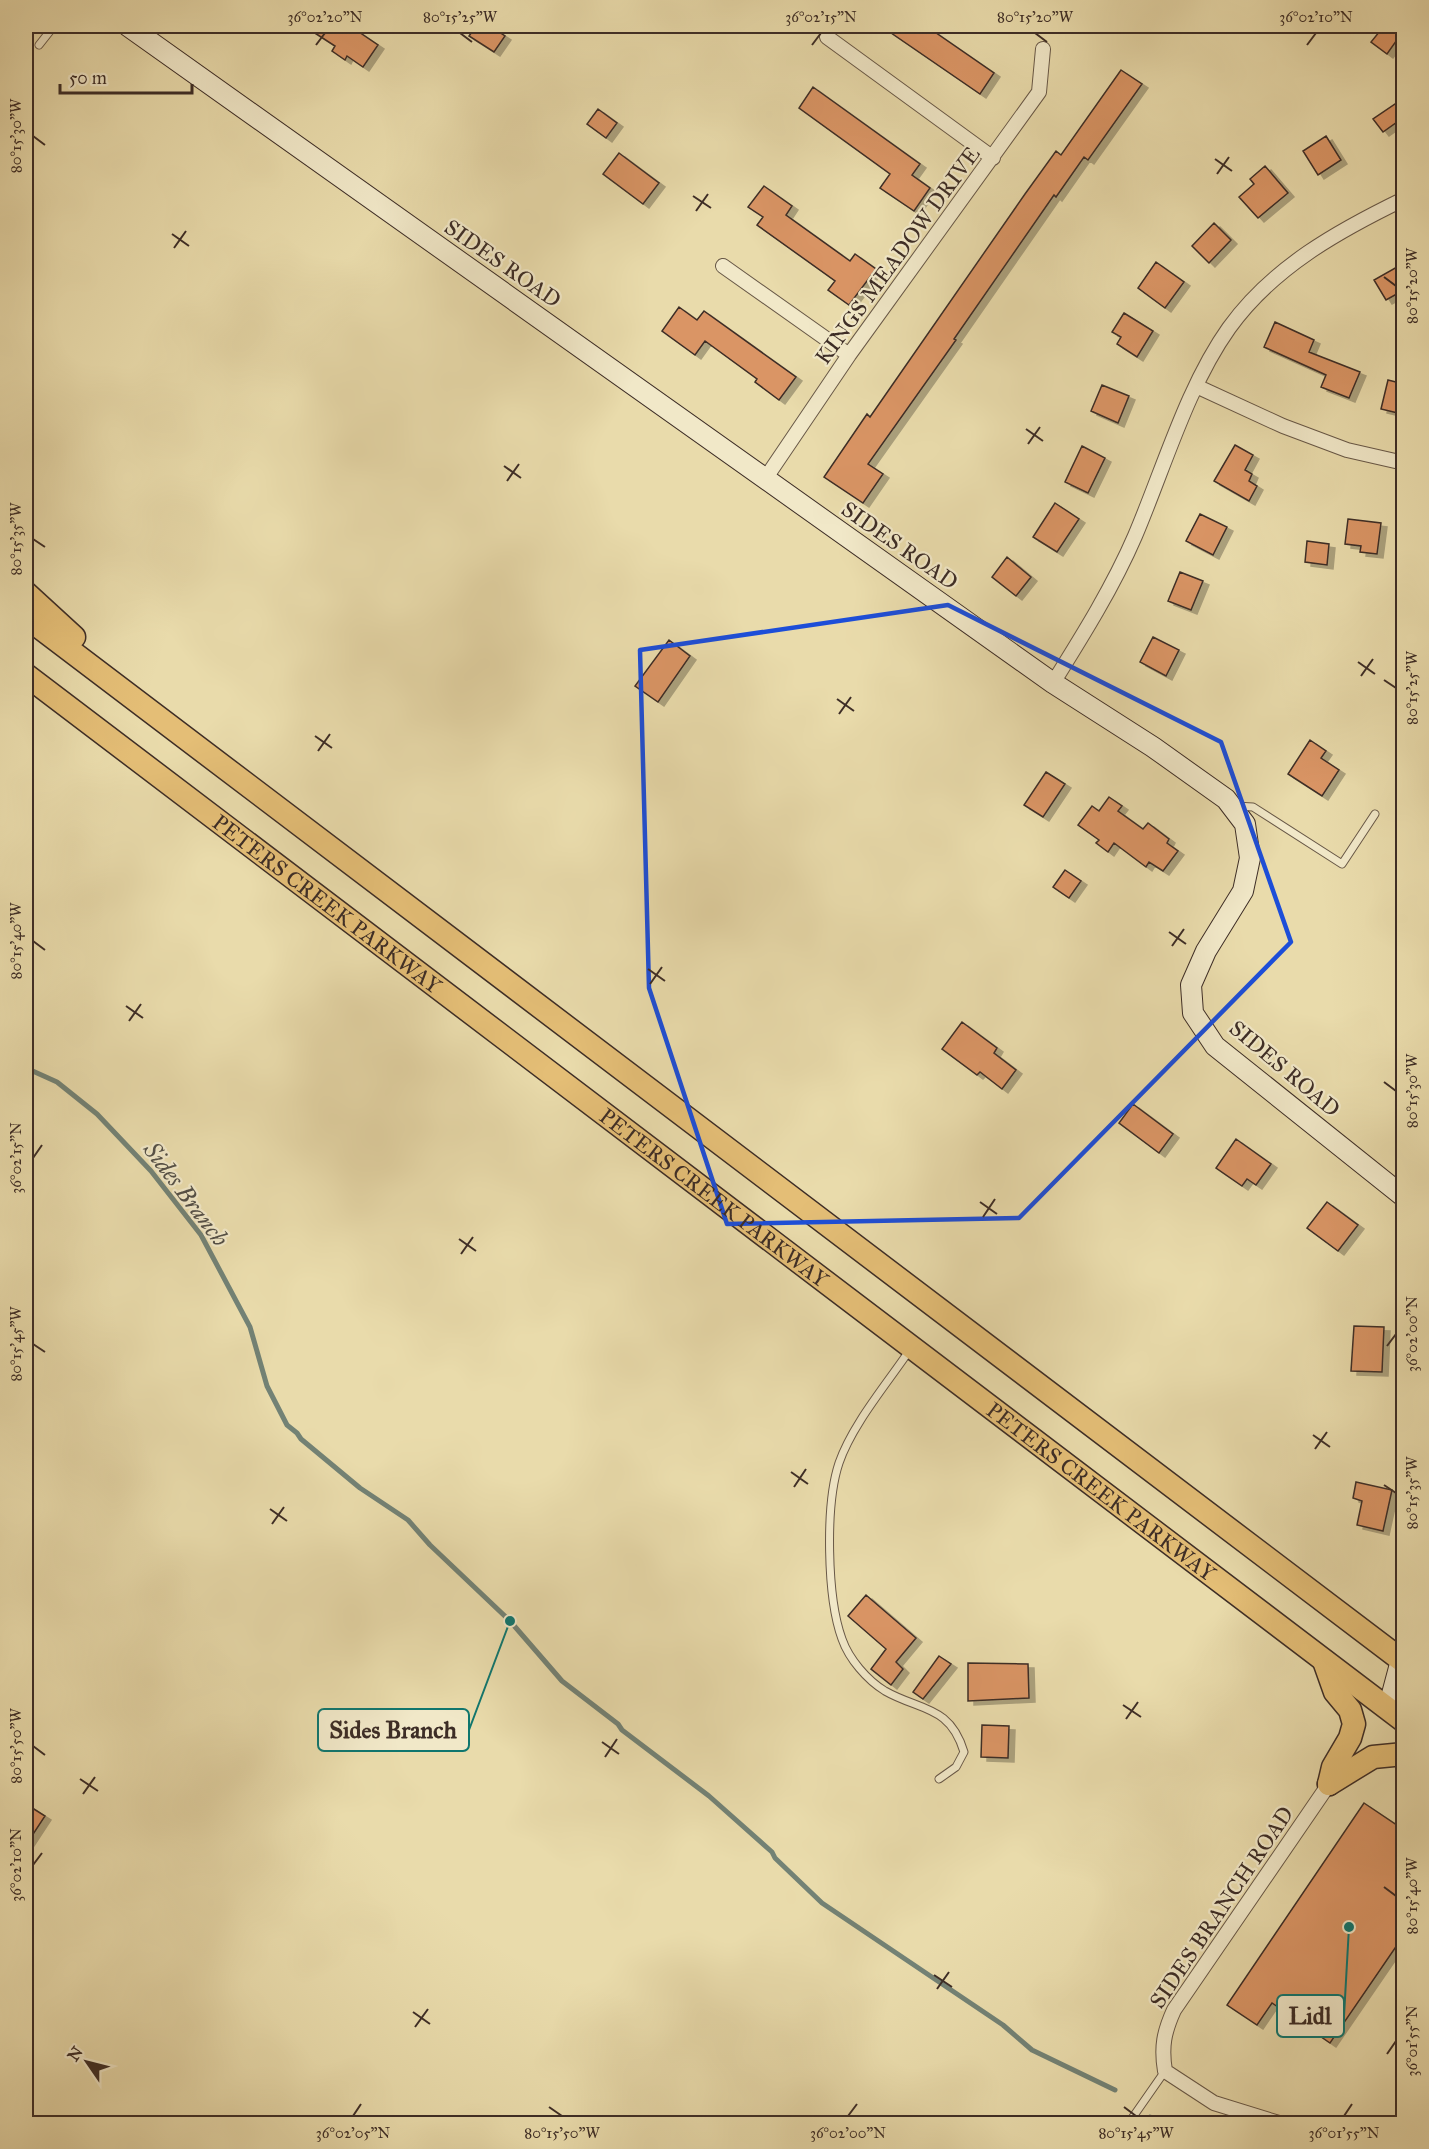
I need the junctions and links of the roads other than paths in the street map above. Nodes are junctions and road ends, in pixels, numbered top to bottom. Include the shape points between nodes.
1 (54, 26) edge
2 (128, 26) edge
3 (152, 32) edge
4 (827, 37) dead end
5 (39, 45) dead end
6 (1043, 49) dead end
7 (993, 158) junction
8 (1404, 199) edge
9 (723, 266) dead end
10 (849, 355) junction
11 (1196, 386) junction
12 (1404, 463) edge
13 (765, 479) junction
14 (26, 593) edge
15 (26, 617) edge
16 (26, 675) edge
17 (1053, 683) junction
18 (26, 690) edge
19 (145, 708) junction
20 (143, 763) junction
21 (1231, 806) junction
22 (1375, 814) dead end
23 (1404, 1197) edge
24 (910, 1348) junction
25 (1402, 1657) edge
26 (1324, 1661) junction
27 (1398, 1710) edge
28 (1404, 1754) edge
29 (939, 1779) dead end
30 (1329, 1784) junction
31 (1165, 2071) junction
32 (1128, 2124) edge
33 (1282, 2124) edge

1 - 5 lane
2 - 3 street, SIDES ROAD
3 - 13 street, SIDES ROAD
4 - 7 street
6 - 7 street, KINGS MEADOW DRIVE via 1039,92
7 - 10 street, KINGS MEADOW DRIVE
8 - 11 street via 1323,241 1288,266 1229,328
9 - 10 street
10 - 13 street, KINGS MEADOW DRIVE
11 - 12 street via 1347,450
11 - 17 street via 1111,587
13 - 17 street, SIDES ROAD
14 - 19 main road
15 - 19 main road, PETERS CREEK PARKWAY
16 - 20 main road, PETERS CREEK PARKWAY
17 - 21 street, SIDES ROAD via 1153,747
18 - 20 main road
19 - 25 main road, PETERS CREEK PARKWAY
20 - 24 main road, PETERS CREEK PARKWAY
21 - 22 lane via 1253,807 1342,864
21 - 23 street, SIDES ROAD via 1245,824 1250,858 1243,891 1206,951 1191,985 1193,1013 1215,1046
24 - 26 main road, PETERS CREEK PARKWAY
24 - 29 lane via 839,1463 830,1531 834,1612 843,1641 861,1671 886,1691 933,1710 960,1737 964,1752 956,1767
25 - 27 street
26 - 27 main road, PETERS CREEK PARKWAY
26 - 30 main road via 1335,1692 1350,1710 1354,1724
28 - 30 main road via 1373,1757
30 - 31 street, SIDES BRANCH ROAD via 1174,2010 1161,2049
31 - 32 lane
31 - 33 street via 1214,2103

